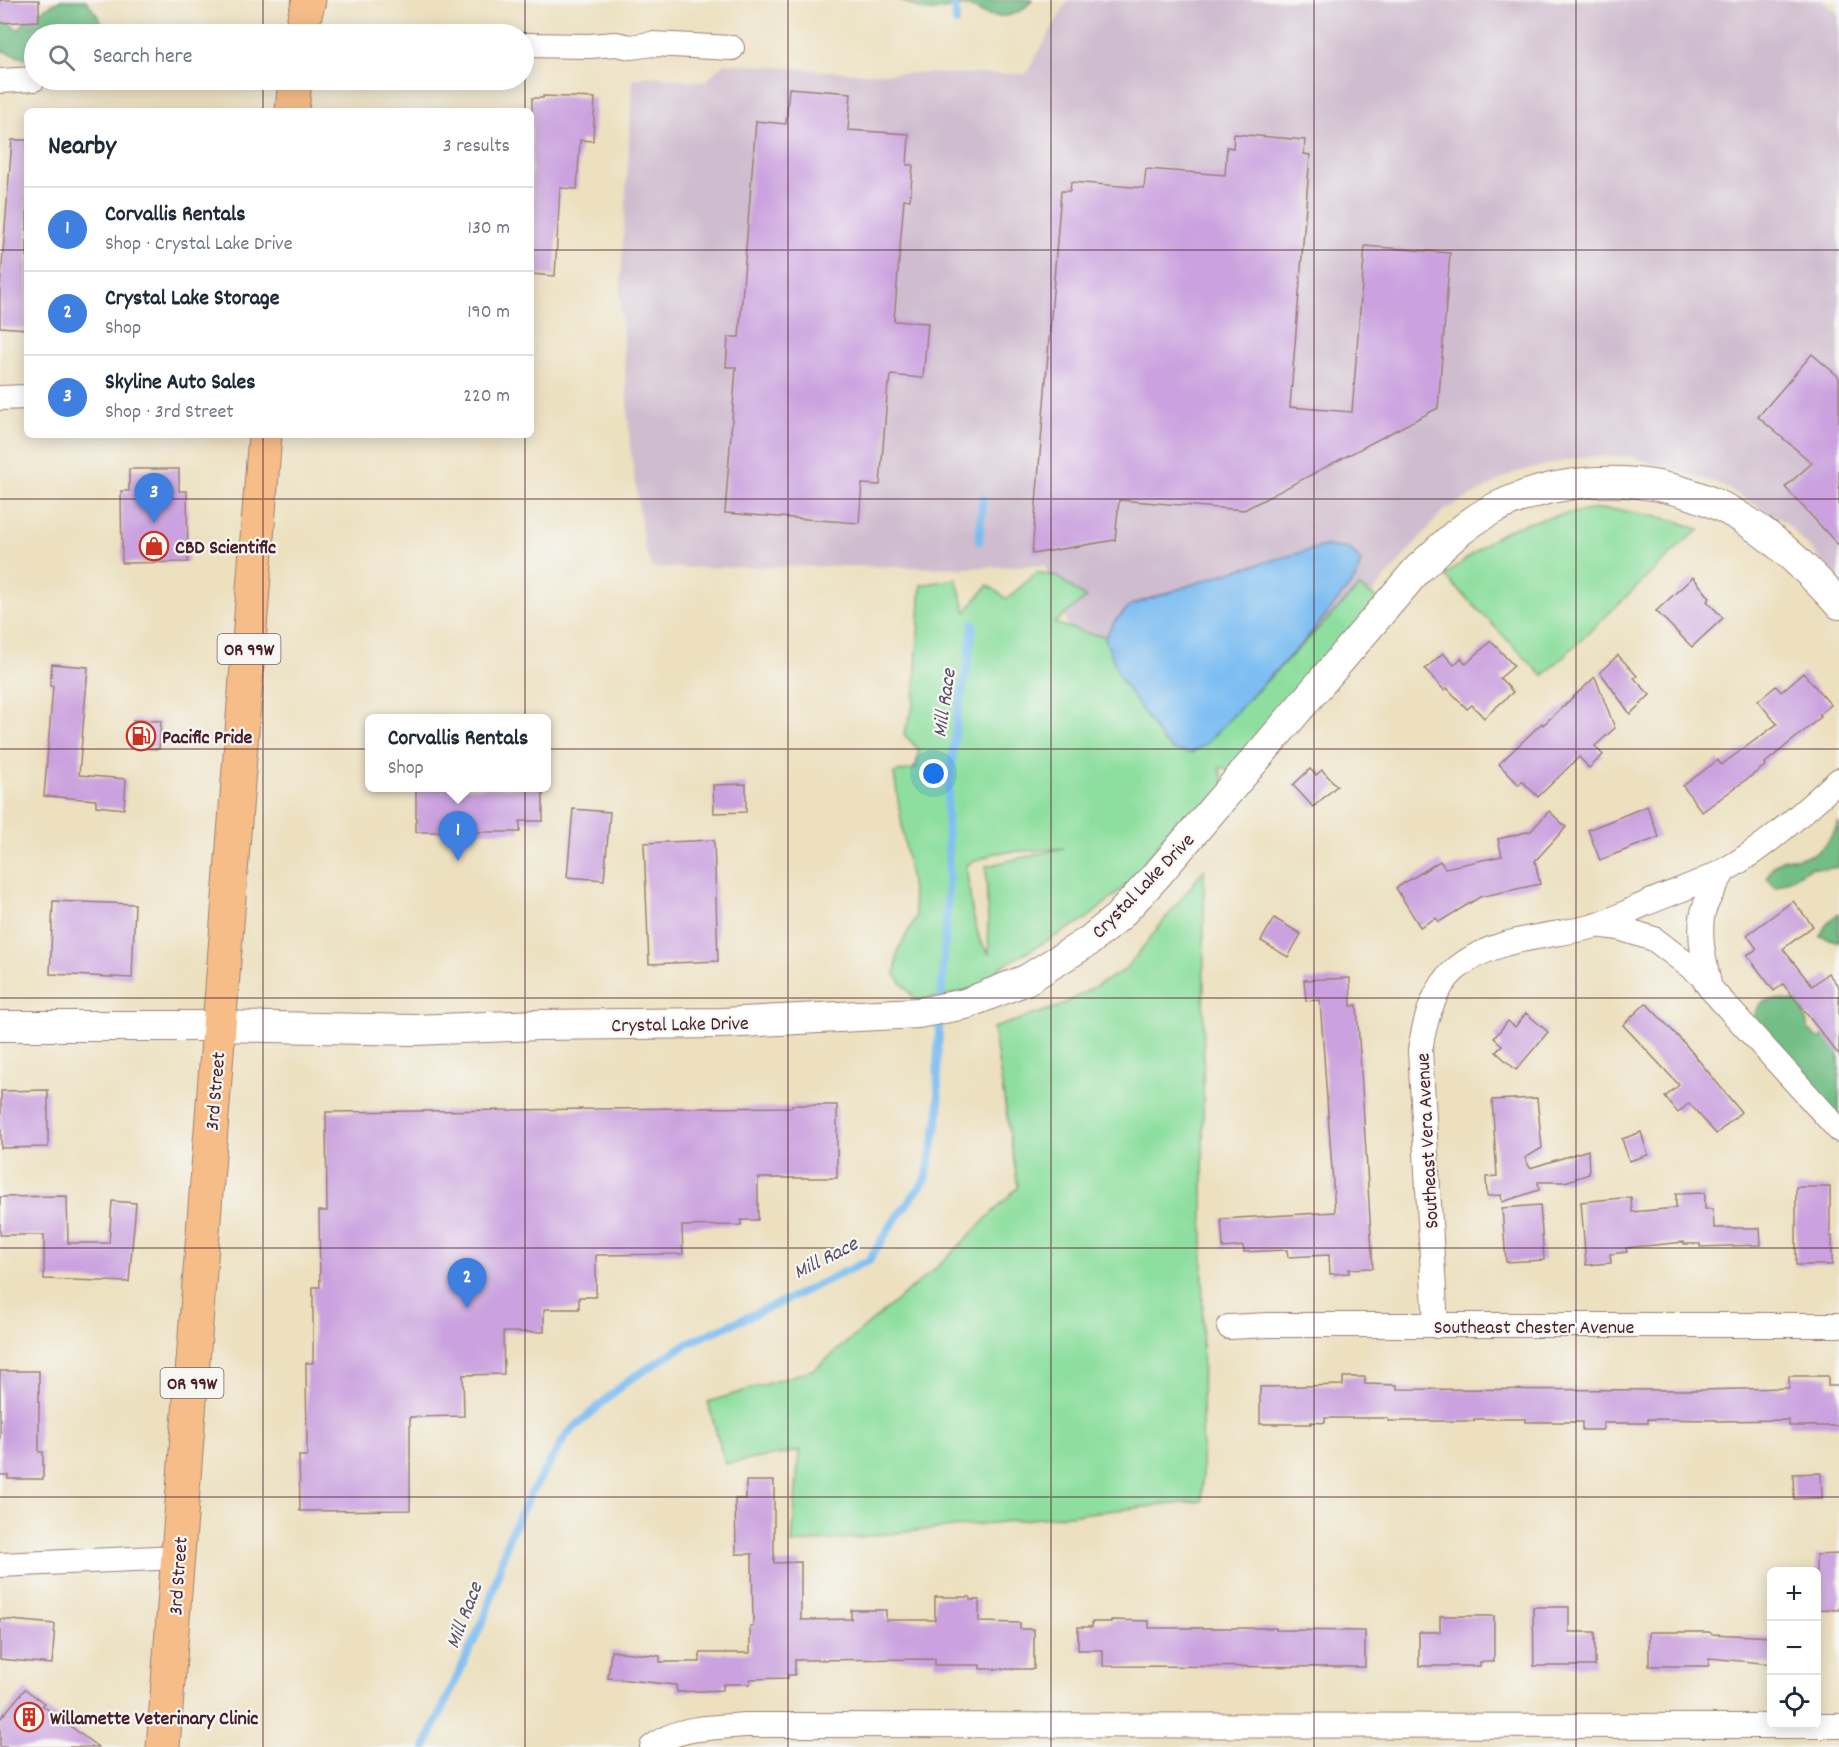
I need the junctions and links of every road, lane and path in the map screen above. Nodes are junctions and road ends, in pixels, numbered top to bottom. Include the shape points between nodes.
1 (294, 0) edge
2 (309, 0) edge
3 (298, 24) edge
4 (302, 24) edge
5 (534, 45) edge
6 (732, 48) dead end
7 (24, 80) edge
8 (0, 81) edge
9 (294, 90) edge
10 (292, 108) edge
11 (24, 397) edge
12 (0, 398) edge
13 (264, 438) edge
14 (1839, 604) edge
15 (1839, 780) edge
16 (1724, 871) junction
17 (1596, 925) junction
18 (1710, 988) junction
19 (0, 1026) edge
20 (220, 1026) junction
21 (1839, 1130) edge
22 (1834, 1321) edge
23 (1436, 1326) junction
24 (1229, 1327) dead end
25 (178, 1557) junction
26 (0, 1565) edge
27 (1839, 1726) edge
28 (163, 1747) edge
29 (652, 1747) edge

1 - 3 highway
2 - 4 highway
5 - 6 street
7 - 8 street
9 - 10 highway
11 - 12 street
13 - 20 highway, 3rd Street / OR 99W
14 - 20 street, Crystal Lake Drive via 1780,545 1718,505 1665,486 1623,481 1579,483 1536,492 1494,508 1456,534 1417,570 1118,917 1026,980 965,1004 918,1013 745,1022 415,1030
15 - 16 street, Southeast Vera Avenue
16 - 17 street, Southeast Vera Avenue
16 - 18 street via 1702,916 1702,949
17 - 18 street via 1654,939 1701,975
17 - 23 street, Southeast Vera Avenue via 1482,951 1444,983 1425,1021 1420,1050
18 - 21 street
19 - 20 street, Crystal Lake Drive
20 - 25 highway, 3rd Street / OR 99W
22 - 23 street, Southeast Chester Avenue
23 - 24 street, Southeast Chester Avenue
25 - 26 street
25 - 28 highway, 3rd Street / OR 99W
27 - 29 street via 745,1725 690,1730

